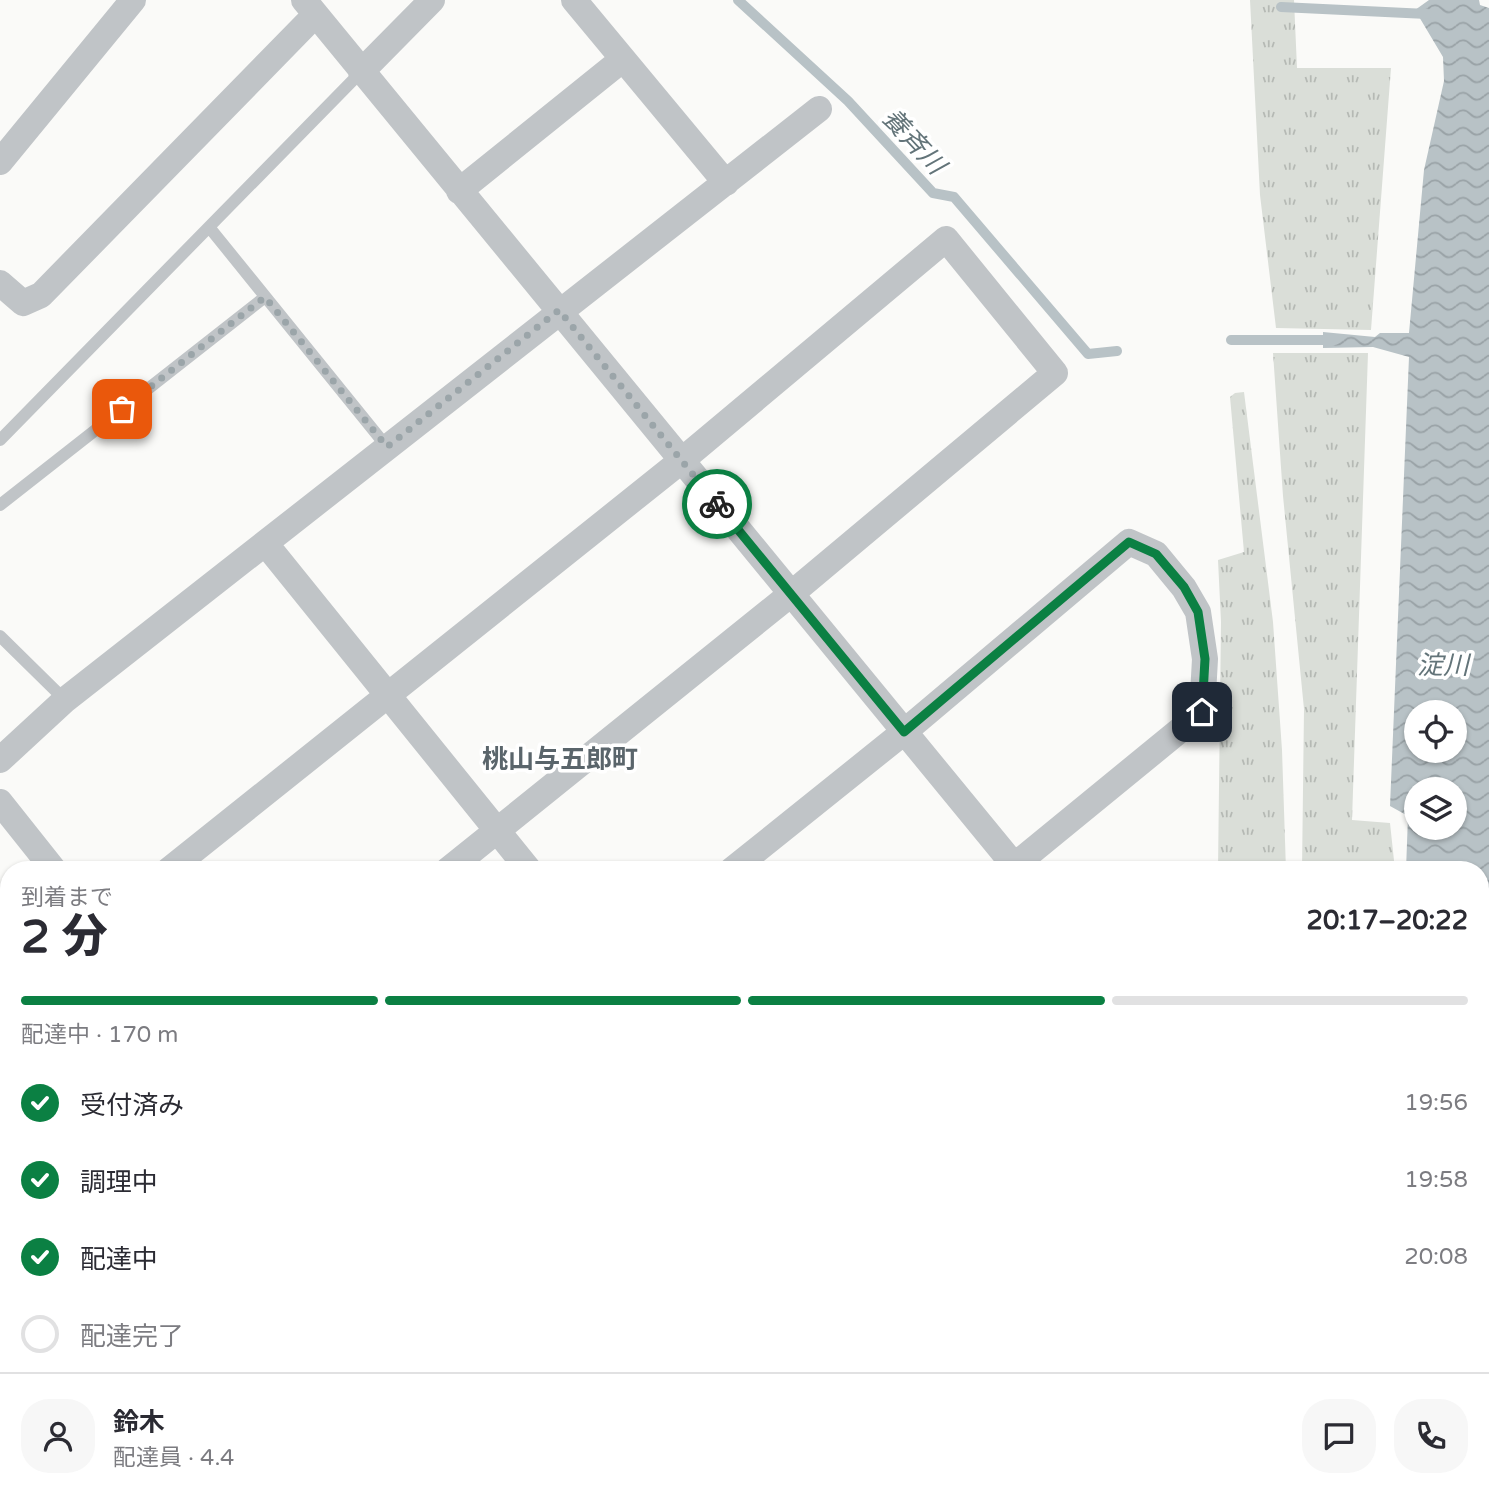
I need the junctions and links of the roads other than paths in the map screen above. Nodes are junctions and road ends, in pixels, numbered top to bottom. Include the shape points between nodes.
1 (133, 0) edge
2 (432, 0) edge
3 (574, 0) edge
4 (310, 7) edge
5 (623, 59) junction
6 (360, 72) junction
7 (819, 109) dead end
8 (0, 162) edge
9 (726, 183) junction
10 (459, 191) junction
11 (209, 227) junction
12 (0, 283) edge
13 (265, 297) junction
14 (559, 310) junction
15 (0, 440) edge
16 (387, 447) junction
17 (681, 461) junction
18 (0, 505) edge
19 (265, 543) junction
20 (791, 594) junction
21 (0, 636) edge
22 (387, 695) junction
23 (65, 700) junction
24 (904, 732) junction
25 (0, 760) edge
26 (0, 802) edge
27 (497, 830) junction
28 (47, 861) edge
29 (180, 861) edge
30 (459, 861) edge
31 (522, 861) edge
32 (743, 861) edge
33 (1008, 861) edge
34 (1022, 861) edge

1 - 8 street
2 - 6 street
3 - 5 street
4 - 6 street
4 - 12 street via 41,295 23,303
5 - 9 street
5 - 10 street
6 - 10 street
6 - 11 lane
7 - 9 street
9 - 14 street
10 - 14 street
11 - 13 lane
11 - 15 lane
13 - 16 lane
13 - 18 lane
14 - 16 street
14 - 17 street
16 - 19 street
17 - 20 street
17 - 20 street via 946,239 1055,373
17 - 22 street
19 - 22 street
19 - 23 street
20 - 24 street
20 - 27 street
21 - 23 lane
22 - 27 street
22 - 29 street
23 - 25 street
24 - 32 street
24 - 33 street
24 - 34 street via 1129,542 1156,554 1198,612 1205,659 1202,712
26 - 28 street
27 - 30 street
27 - 31 street

